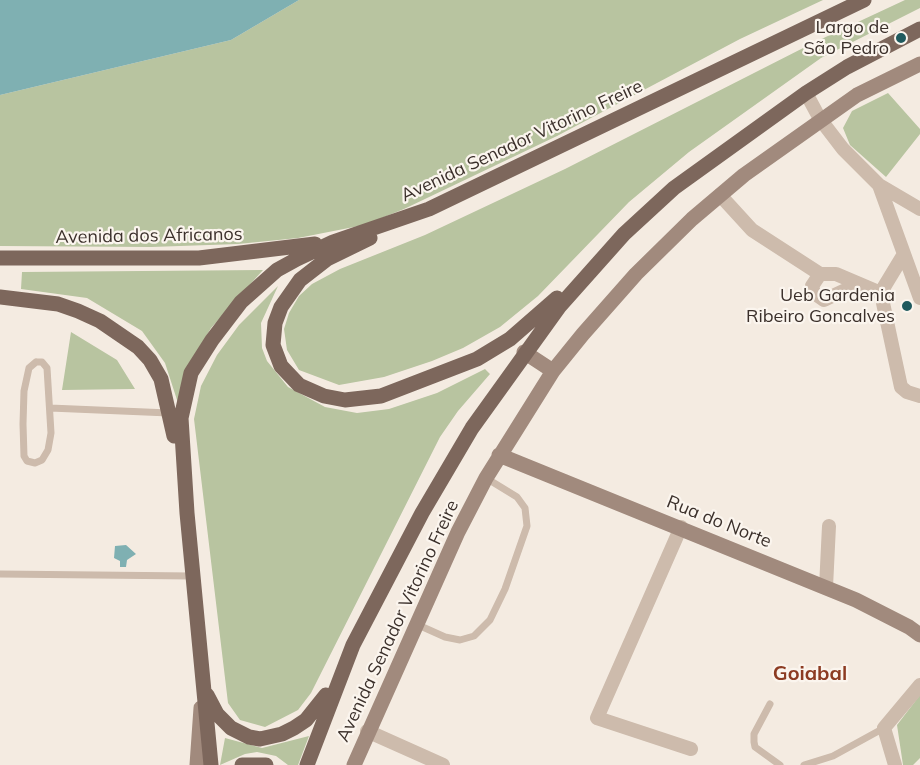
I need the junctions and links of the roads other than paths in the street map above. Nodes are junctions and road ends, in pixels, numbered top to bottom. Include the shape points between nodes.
1 (864, 0) edge
2 (920, 29) edge
3 (920, 64) edge
4 (806, 93) junction
5 (820, 119) junction
6 (879, 185) junction
7 (720, 195) junction
8 (429, 209) junction
9 (920, 209) edge
10 (624, 234) junction
11 (333, 242) junction
12 (904, 254) junction
13 (0, 258) edge
14 (820, 274) junction
15 (856, 285) junction
16 (883, 294) junction
17 (0, 297) edge
18 (920, 298) edge
19 (524, 352) junction
20 (553, 371) junction
21 (920, 396) edge
22 (50, 408) junction
23 (170, 413) junction
24 (498, 455) junction
25 (486, 478) junction
26 (187, 513) junction
27 (829, 526) dead end
28 (681, 528) junction
29 (0, 574) edge
30 (193, 576) junction
31 (826, 587) junction
32 (416, 624) junction
33 (920, 635) edge
34 (353, 645) junction
35 (920, 685) edge
36 (203, 687) junction
37 (770, 704) dead end
38 (884, 728) junction
39 (367, 731) junction
40 (691, 750) dead end
41 (197, 765) edge
42 (211, 765) edge
43 (242, 765) edge
44 (266, 765) edge
45 (307, 765) edge
46 (354, 765) edge
47 (443, 765) edge
48 (780, 765) edge
49 (804, 765) edge
50 (895, 765) edge

1 - 8 main road, Avenida Senador Vitorino Freire
2 - 4 main road, Avenida Senador Vitorino Freire
3 - 5 street, Avenida Senador Vitorino Freire via 857,95
4 - 5 street
4 - 10 main road, Avenida Senador Vitorino Freire via 674,188
5 - 6 street
5 - 7 street, Avenida Senador Vitorino Freire
6 - 9 street
6 - 12 street
7 - 14 street via 752,230
7 - 20 street, Avenida Senador Vitorino Freire via 636,274
8 - 10 main road via 327,259 290,292 275,323 273,345 281,366 299,385 345,400 381,396 477,358 526,327
8 - 11 main road, Avenida Senador Vitorino Freire
10 - 19 main road, Avenida Senador Vitorino Freire
11 - 13 main road, Avenida dos Africanos via 228,256
11 - 26 main road, Avenida Senador Vitorino Freire via 277,270 259,285 197,362 187,385 181,418
12 - 16 street
12 - 18 street
14 - 15 street via 836,274
14 - 15 street via 812,286 814,293 824,300
15 - 16 street
16 - 21 street via 901,387
17 - 23 main road via 58,304 120,333 144,352 154,366
19 - 20 street
19 - 34 main road, Avenida Senador Vitorino Freire via 472,428 422,513
20 - 24 street, Avenida Senador Vitorino Freire
22 - 22 lane via 47,368 36,362 29,368 24,391 27,461 42,460 48,450
22 - 23 lane
23 - 26 main road
24 - 25 street, Avenida Senador Vitorino Freire
24 - 28 street, Rua do Norte
25 - 32 street, Avenida Senador Vitorino Freire
25 - 32 lane via 517,497 525,508 527,526 505,589 490,620 474,636 460,640 445,638
26 - 30 main road, Avenida Senador Vitorino Freire
27 - 31 street
28 - 31 street, Rua do Norte
28 - 40 street via 597,718
29 - 30 lane
30 - 36 main road, Avenida Senador Vitorino Freire
31 - 33 street, Rua do Norte via 884,613
32 - 39 street, Avenida Senador Vitorino Freire
34 - 36 main road via 317,708 294,728 271,737 249,737 231,728 211,705
34 - 45 main road, Avenida Senador Vitorino Freire
35 - 38 street
36 - 41 street, Avenida Senador Vitorino Freire
36 - 42 main road, Avenida Senador Vitorino Freire
37 - 48 lane via 754,734 754,742 755,747
38 - 49 lane via 833,756
38 - 50 street
39 - 46 street, Avenida Senador Vitorino Freire
39 - 47 street
43 - 44 main road

